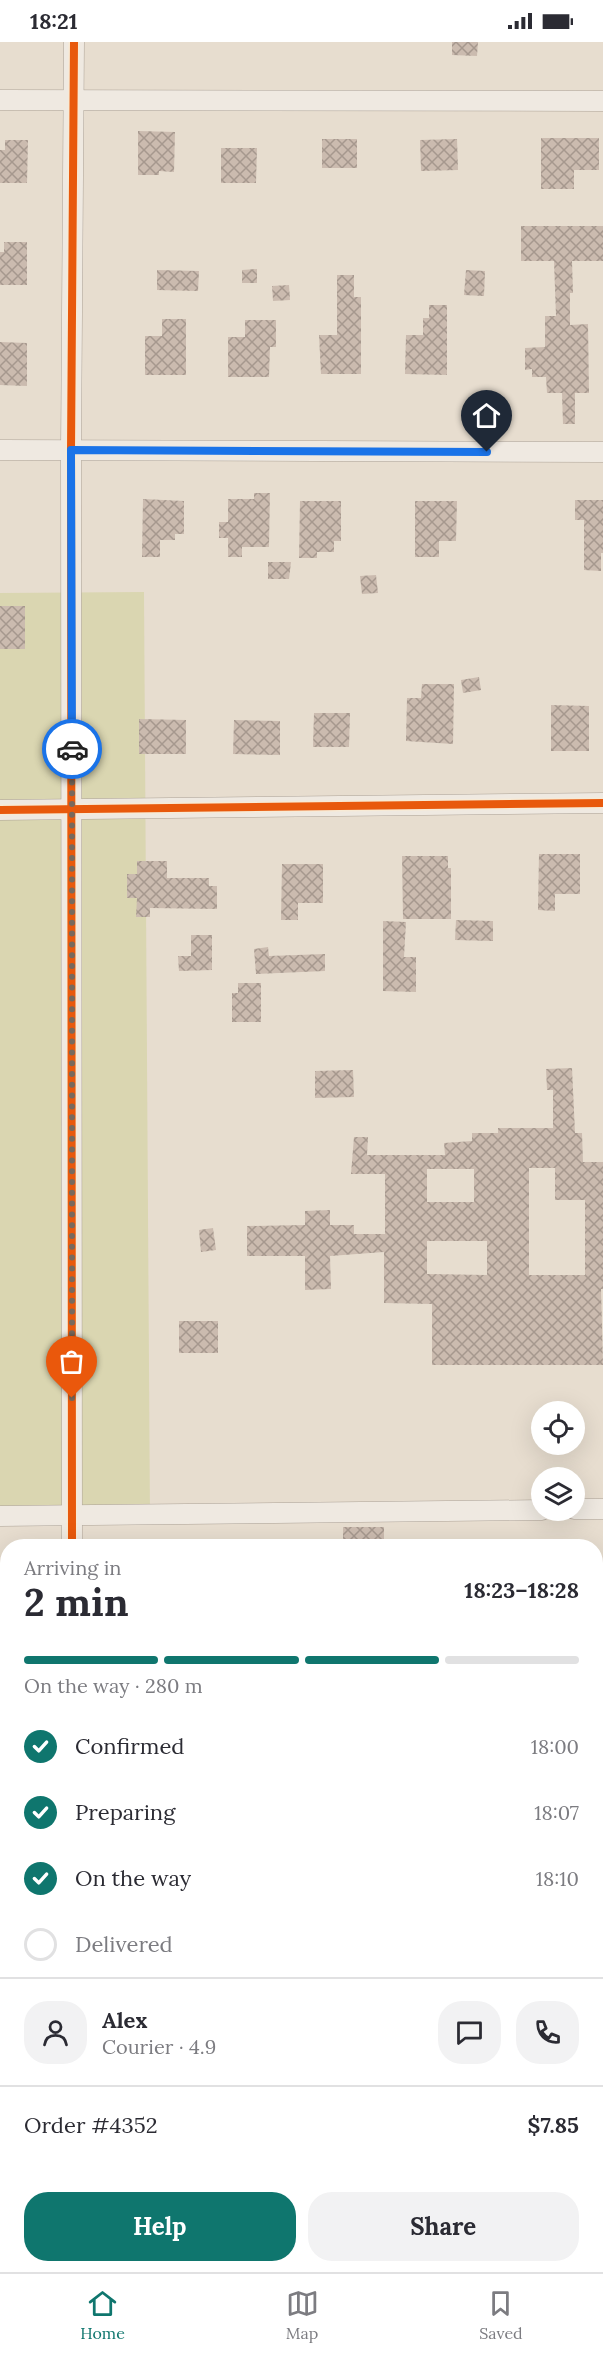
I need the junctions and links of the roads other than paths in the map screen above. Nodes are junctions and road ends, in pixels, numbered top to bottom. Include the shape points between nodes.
1 (75, 42) edge
2 (0, 100) edge
3 (75, 100) junction
4 (603, 101) edge
5 (0, 450) edge
6 (71, 450) junction
7 (603, 452) edge
8 (603, 803) edge
9 (72, 809) junction
10 (0, 810) edge
11 (585, 1509) edge
12 (603, 1509) edge
13 (531, 1510) edge
14 (0, 1516) edge
15 (72, 1516) junction
16 (72, 1539) edge

1 - 3 street
2 - 3 street
3 - 4 street
3 - 6 street
5 - 6 street
6 - 7 street
6 - 9 street
8 - 9 street
9 - 10 street
9 - 15 street
11 - 12 street
13 - 15 street
14 - 15 street
15 - 16 street

